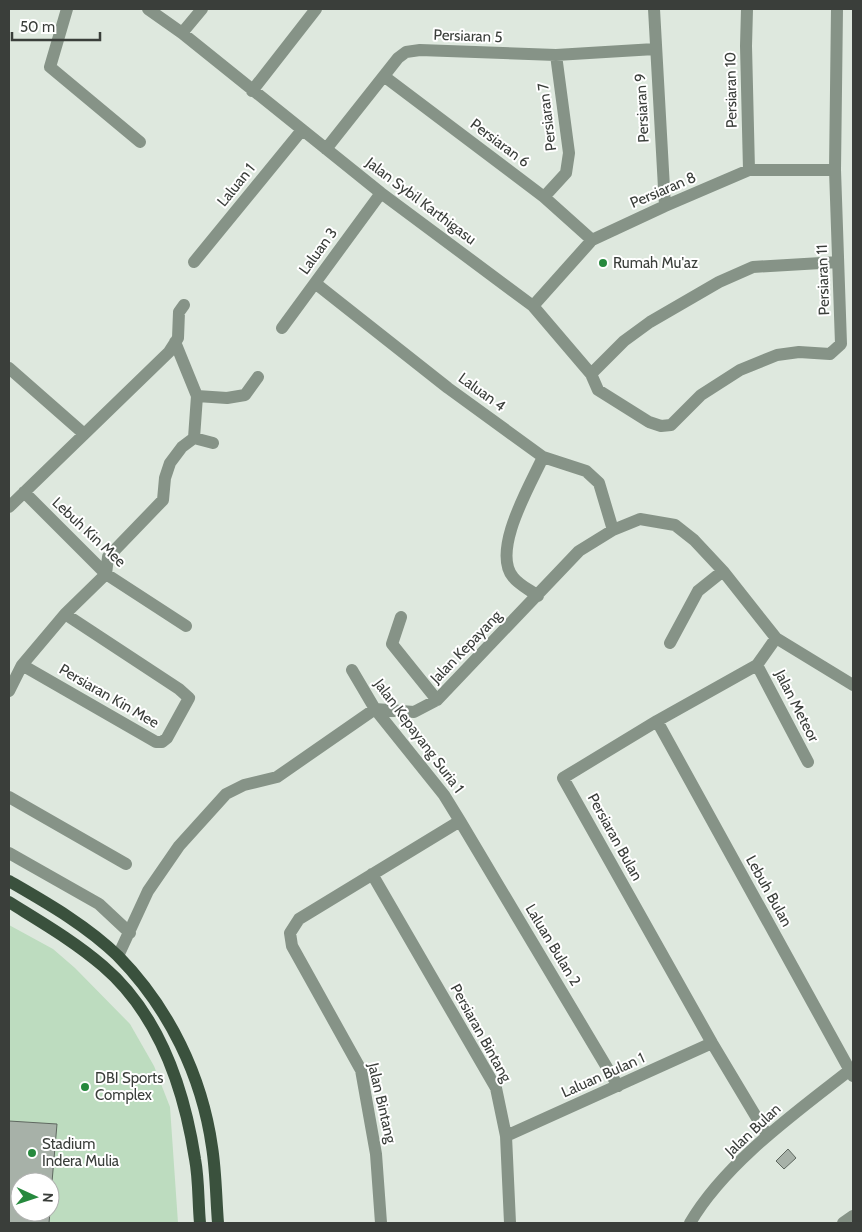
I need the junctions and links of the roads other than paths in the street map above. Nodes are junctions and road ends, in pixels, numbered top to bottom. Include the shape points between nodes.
1 (67, 9) edge
2 (148, 9) edge
3 (202, 9) edge
4 (316, 9) edge
5 (654, 9) edge
6 (747, 9) edge
7 (837, 9) edge
8 (182, 33) junction
9 (655, 48) junction
10 (556, 55) junction
11 (385, 77) junction
12 (252, 91) junction
13 (302, 130) junction
14 (140, 142) dead end
15 (326, 149) junction
16 (749, 170) junction
17 (835, 170) junction
18 (381, 193) junction
19 (544, 197) junction
20 (665, 206) junction
21 (592, 240) junction
22 (194, 262) dead end
23 (838, 262) junction
24 (315, 283) junction
25 (184, 305) dead end
26 (533, 306) junction
27 (282, 328) dead end
28 (175, 342) junction
29 (9, 368) edge
30 (590, 374) junction
31 (258, 377) dead end
32 (197, 396) junction
33 (662, 426) joint
34 (82, 433) junction
35 (194, 438) junction
36 (213, 443) dead end
37 (543, 457) junction
38 (24, 492) junction
39 (9, 507) edge
40 (613, 530) junction
41 (723, 572) junction
42 (106, 574) junction
43 (538, 596) junction
44 (66, 614) junction
45 (401, 617) dead end
46 (186, 626) dead end
47 (776, 638) junction
48 (670, 643) dead end
49 (22, 665) junction
50 (757, 665) junction
51 (352, 670) dead end
52 (853, 685) edge
53 (9, 691) edge
54 (437, 700) junction
55 (375, 709) junction
56 (656, 721) junction
57 (808, 762) dead end
58 (9, 797) edge
59 (460, 821) junction
60 (9, 854) edge
61 (126, 864) dead end
62 (372, 874) junction
63 (9, 881) edge
64 (9, 902) edge
65 (130, 933) junction
66 (118, 956) junction
67 (151, 1022) junction
68 (712, 1043) junction
69 (852, 1073) edge
70 (618, 1086) junction
71 (767, 1135) junction
72 (506, 1136) junction
73 (853, 1216) edge
74 (200, 1223) edge
75 (218, 1223) edge
76 (382, 1223) edge
77 (510, 1223) edge
78 (690, 1223) edge
79 (843, 1223) edge

1 - 14 street via 50,67
2 - 8 street, Jalan Sybil Karthigasu
3 - 8 street
4 - 12 street
5 - 9 street, Persiaran 9
6 - 16 street, Persiaran 10
7 - 17 street, Persiaran 11
8 - 12 street, Jalan Sybil Karthigasu
9 - 10 street, Persiaran 5
9 - 20 street, Persiaran 9
10 - 11 street, Persiaran 5 via 420,50 406,52 398,58
10 - 19 street, Persiaran 7 via 569,152 566,172
11 - 15 street, Persiaran 5
11 - 19 street, Persiaran 6
12 - 13 street, Jalan Sybil Karthigasu
13 - 15 street, Jalan Sybil Karthigasu
13 - 22 street, Laluan 1
15 - 18 street, Jalan Sybil Karthigasu
16 - 17 street, Persiaran 8
16 - 20 street, Persiaran 8
17 - 23 street, Persiaran 11
18 - 24 street, Laluan 3
18 - 26 street, Jalan Sybil Karthigasu
19 - 21 street, Persiaran 6
20 - 21 street, Persiaran 8
21 - 26 street, Persiaran 8
23 - 30 street via 753,267 728,278 650,322 624,341
23 - 33 street, Persiaran 11 via 841,344 837,350 830,354 799,352 778,355 740,370 701,394 671,425
24 - 27 street, Laluan 3
24 - 37 street, Laluan 4 via 448,388
25 - 28 street via 179,312
26 - 30 street, Jalan Sybil Karthigasu
28 - 32 street
28 - 34 street via 169,352
29 - 34 street
30 - 33 street, Jalan Sybil Karthigasu via 598,390 649,422
31 - 32 street via 244,395 227,398
32 - 35 street
34 - 38 street
35 - 36 street
35 - 42 street via 182,446 170,462 163,500 108,558
37 - 40 street, Laluan 4 via 586,471 600,483
37 - 43 street via 508,538 507,562 514,578
38 - 39 street
38 - 42 street, Lebuh Kin Mee
40 - 41 street, Jalan Kepayang via 640,519 675,525 694,540
40 - 43 street, Jalan Kepayang via 579,551
41 - 47 street, Jalan Kepayang
41 - 48 street via 698,592
42 - 44 street
42 - 46 street, Lebuh Kin Mee
43 - 54 street, Jalan Kepayang
44 - 49 street
44 - 49 street, Persiaran Kin Mee via 190,698 167,738 156,742
45 - 54 street via 392,644
47 - 50 street, Persiaran Bulan
47 - 52 street, Jalan Kepayang
49 - 53 street
50 - 56 street, Persiaran Bulan
50 - 57 street, Jalan Meteor
51 - 55 street, Jalan Kepayang Suria 1
54 - 55 street, Jalan Kepayang via 414,712
55 - 59 street, Jalan Kepayang Suria 1 via 444,795
55 - 65 street via 277,777 244,785 226,794 179,846 148,891
56 - 68 street, Persiaran Bulan via 563,778
56 - 69 street, Lebuh Bulan
58 - 61 street
59 - 62 street
59 - 70 street, Laluan Bulan 2
60 - 65 street via 99,904
62 - 72 street, Persiaran Bintang via 496,1088
62 - 76 street, Jalan Bintang via 299,919 290,933 292,946 361,1070 376,1154
63 - 66 main road via 54,907
64 - 67 main road via 70,940 105,967
65 - 66 street
66 - 67 main road via 118,969 146,1005
66 - 75 main road via 156,1002 179,1038 206,1115
67 - 74 main road via 173,1071 189,1128 196,1160
68 - 70 street, Laluan Bulan 1
68 - 71 street, Persiaran Bulan
69 - 71 street, Jalan Bulan
70 - 72 street, Laluan Bulan 1
71 - 78 street, Jalan Bulan via 702,1203
72 - 77 street, Persiaran Bintang
73 - 79 street

